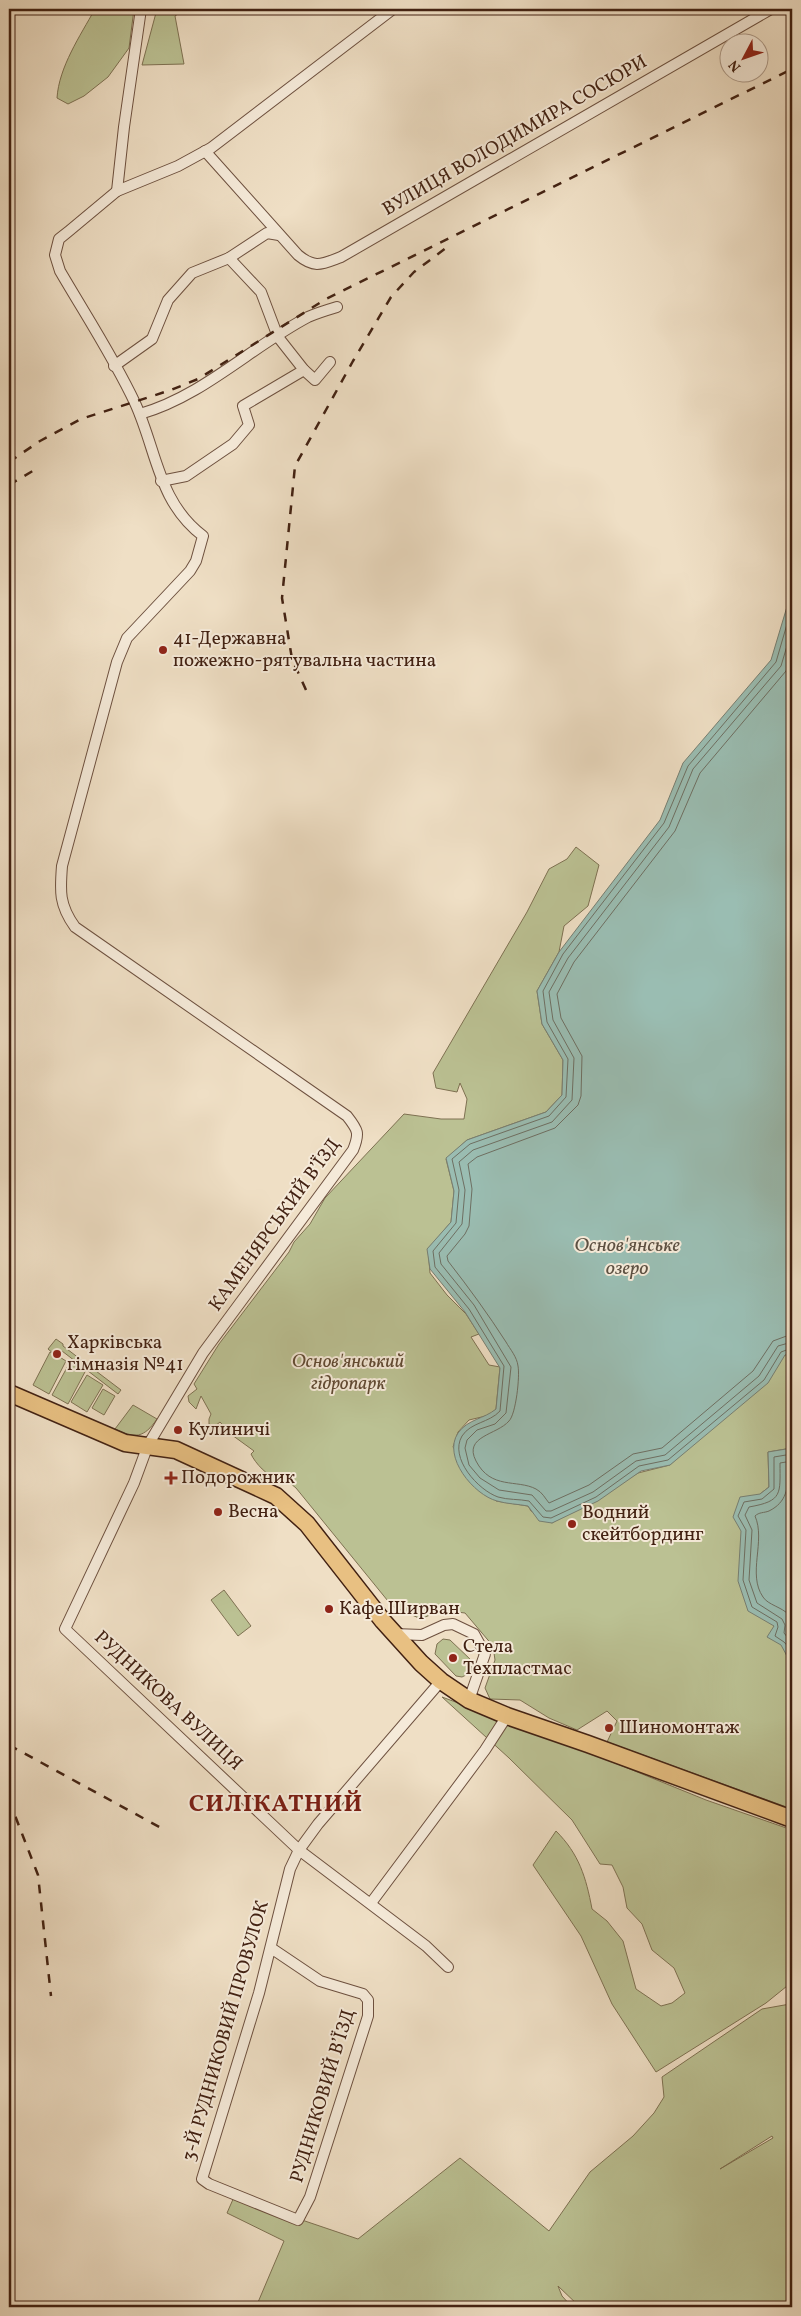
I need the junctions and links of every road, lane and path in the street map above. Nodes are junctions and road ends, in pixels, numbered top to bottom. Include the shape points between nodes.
1 (141, 9) edge
2 (393, 9) edge
3 (771, 9) edge
4 (205, 151) junction
5 (117, 192) junction
6 (279, 235) junction
7 (229, 258) junction
8 (337, 307) dead end
9 (278, 337) junction
10 (330, 362) dead end
11 (114, 366) junction
12 (304, 370) junction
13 (140, 414) junction
14 (161, 481) junction
15 (9, 1393) edge
16 (148, 1445) junction
17 (394, 1634) junction
18 (441, 1681) junction
19 (469, 1700) junction
20 (507, 1716) junction
21 (792, 1819) edge
22 (299, 1850) junction
23 (371, 1903) junction
24 (271, 1948) junction
25 (448, 1967) dead end
26 (298, 2220) joint

1 - 5 street
2 - 4 street
3 - 6 street, ВУЛИЦЯ ВОЛОДИМИРА СОСЮРИ via 341,256 321,264 308,263
4 - 5 street
4 - 6 street
5 - 11 street via 59,240 55,255 60,271
6 - 7 street via 267,233
7 - 9 street via 261,292
7 - 11 street via 192,272 168,300 152,339
8 - 9 street via 309,317
9 - 12 street
9 - 13 street via 161,408
10 - 12 street via 315,380
11 - 13 street
12 - 14 street via 244,406 249,425 233,444 186,476
13 - 14 street
14 - 16 street, КАМЕНЯРСЬКИЙ В’ЇЗД via 189,525 203,536 190,571 128,638 117,662 62,866 60,892 66,914 75,927 347,1116 356,1128 358,1138 353,1150 204,1353
15 - 16 main road via 125,1443
16 - 17 main road via 176,1450 276,1496 307,1524
16 - 22 street, РУДНИКОВА ВУЛИЦЯ via 134,1483 65,1629
17 - 18 main road
17 - 19 street via 422,1635 453,1624 474,1634 485,1654
18 - 19 main road
18 - 22 street, 3-Й РУДНИКОВИЙ ПРОВУЛОК
19 - 20 main road
20 - 21 main road
20 - 23 street
22 - 23 street, РУДНИКОВА ВУЛИЦЯ
22 - 24 street, 3-Й РУДНИКОВИЙ ПРОВУЛОК via 290,1869
23 - 25 street, РУДНИКОВА ВУЛИЦЯ
24 - 26 street, РУДНИКОВИЙ В’ЇЗД via 320,1981 363,1994 369,2007 316,2180
24 - 26 street, 3-Й РУДНИКОВИЙ ПРОВУЛОК via 202,2179

